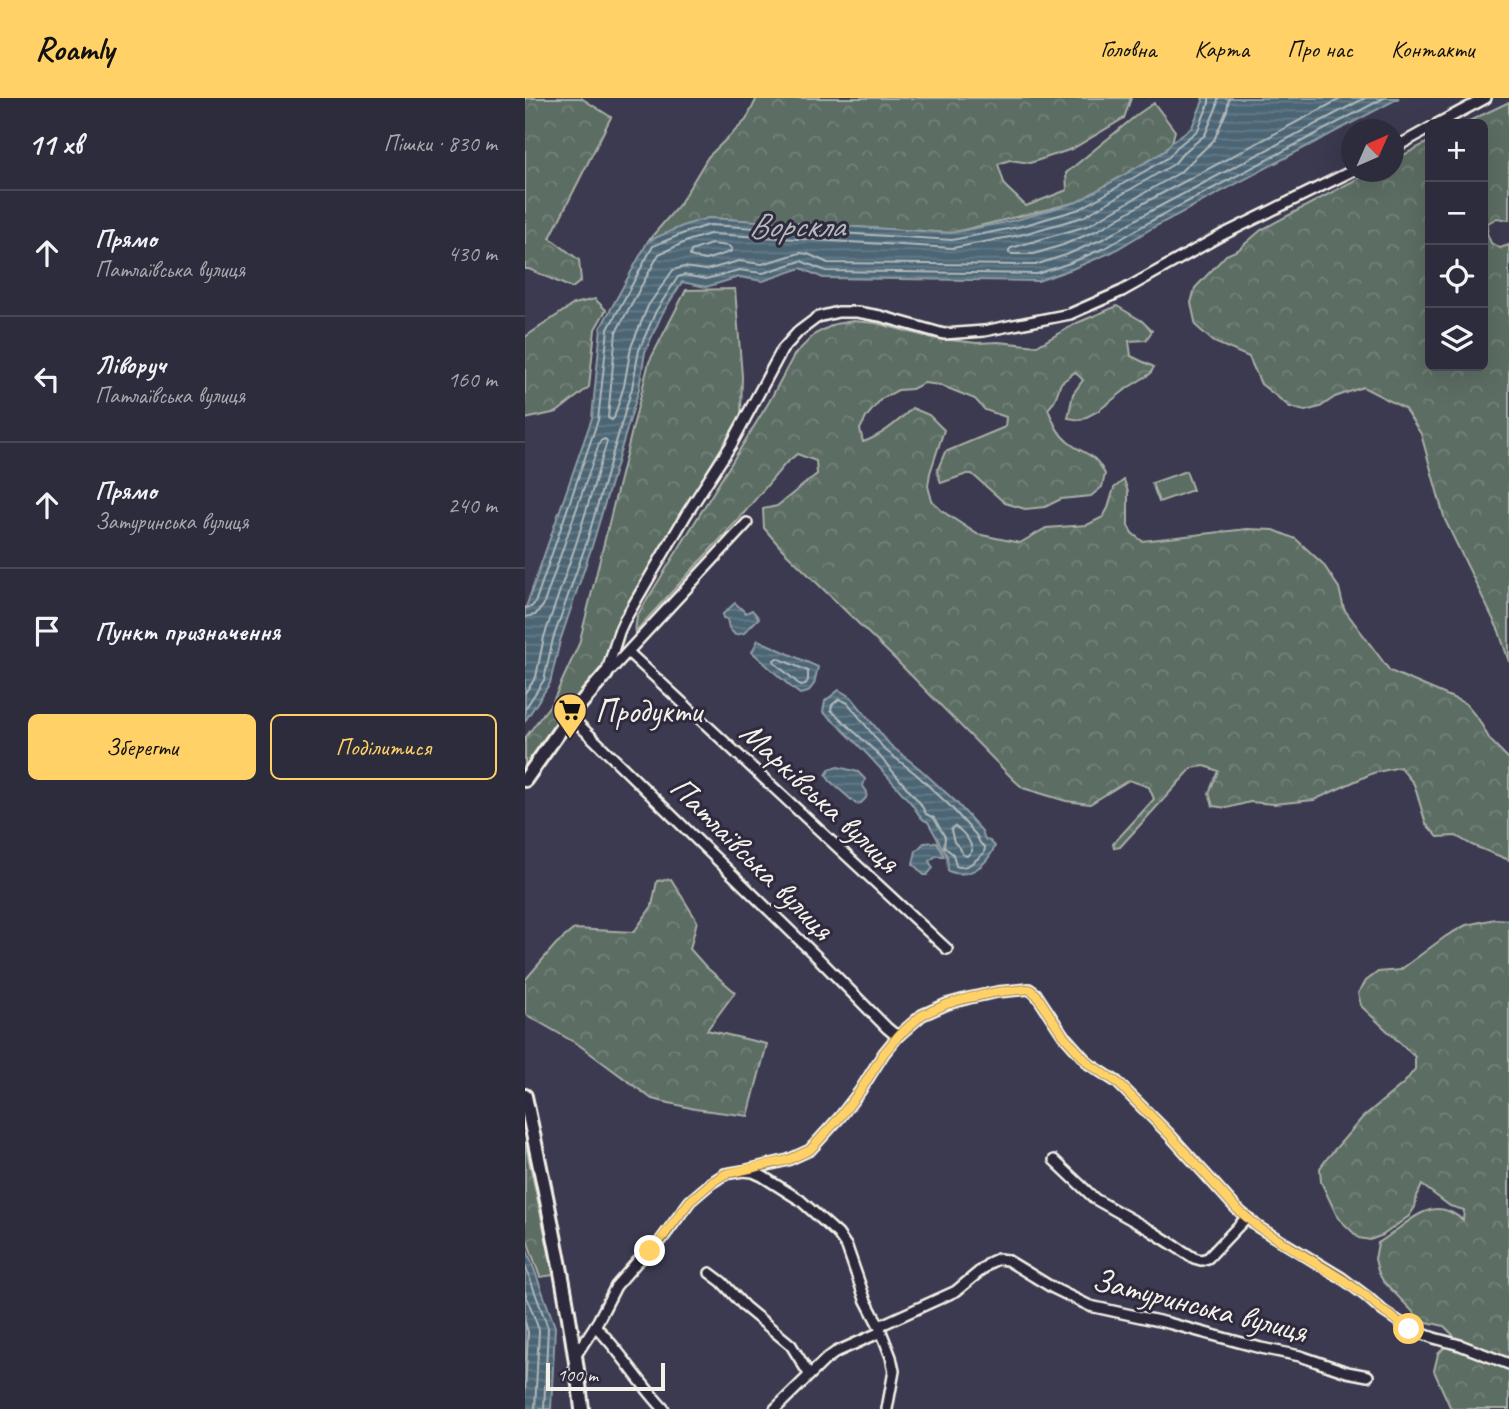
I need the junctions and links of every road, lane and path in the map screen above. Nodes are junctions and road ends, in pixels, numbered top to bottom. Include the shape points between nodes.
1 (1486, 98) edge
2 (1446, 119) edge
3 (1425, 131) edge
4 (1404, 142) edge
5 (1341, 176) edge
6 (747, 523) dead end
7 (628, 652) junction
8 (607, 674) junction
9 (570, 716) junction
10 (525, 780) edge
11 (947, 949) dead end
12 (899, 1035) junction
13 (525, 1096) edge
14 (1054, 1160) dead end
15 (743, 1171) junction
16 (1247, 1217) junction
17 (710, 1273) dead end
18 (595, 1326) junction
19 (880, 1329) junction
20 (576, 1355) junction
21 (1509, 1364) edge
22 (809, 1374) junction
23 (1368, 1376) dead end
24 (582, 1409) edge
25 (664, 1409) edge
26 (775, 1409) edge
27 (887, 1409) edge

1 - 2 street
3 - 4 street
5 - 8 street via 1070,314 944,334 857,312 818,317 782,350 731,445 685,514 624,621
6 - 7 street
7 - 8 street
7 - 11 street, Марківська вулиця
8 - 9 street
9 - 10 street
9 - 12 street, Патлаївська вулиця
12 - 15 street via 840,1117 810,1150
12 - 16 street via 922,1015 947,1004 1029,989 1089,1064 1117,1082
13 - 20 street
14 - 16 street via 1095,1199 1194,1258 1208,1258
15 - 18 street via 725,1174 690,1201 617,1286
15 - 19 street via 762,1176 800,1200 838,1234
16 - 21 street via 1409,1329
17 - 22 street via 791,1345
18 - 20 street
18 - 25 street
19 - 22 street via 836,1352
19 - 23 street, Затуринська вулиця via 956,1291 998,1259 1090,1306
19 - 27 street via 894,1371
20 - 24 street
22 - 26 street

